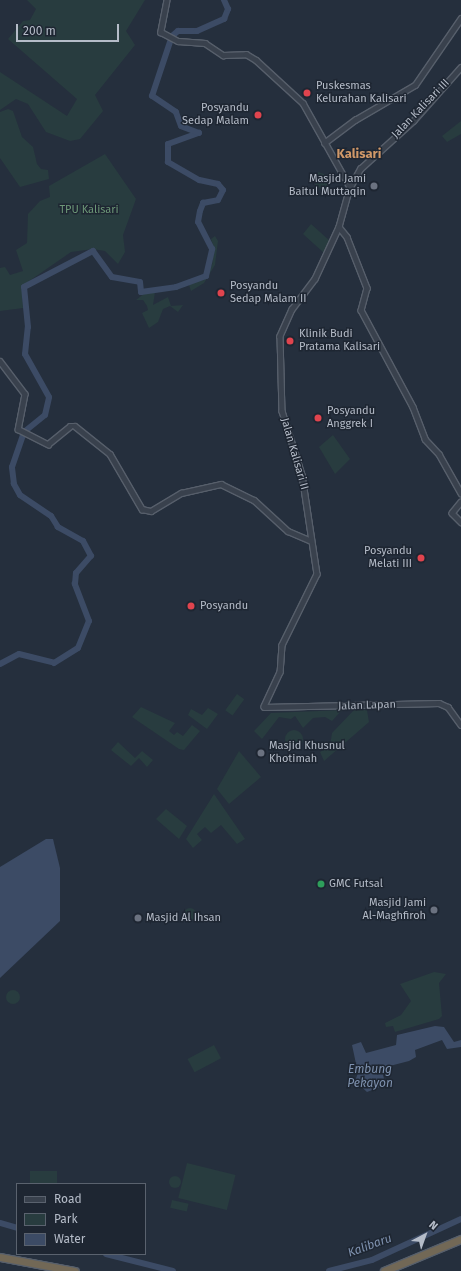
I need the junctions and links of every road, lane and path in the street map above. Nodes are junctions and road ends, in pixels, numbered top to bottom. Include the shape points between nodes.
1 (167, 0) edge
2 (461, 18) edge
3 (461, 67) edge
4 (324, 143) junction
5 (350, 187) junction
6 (338, 227) junction
7 (0, 361) edge
8 (461, 493) edge
9 (461, 502) edge
10 (461, 522) edge
11 (311, 541) junction
12 (264, 707) joint
13 (461, 725) edge
14 (461, 1239) edge
15 (461, 1243) edge
16 (0, 1257) edge
17 (0, 1261) edge
18 (57, 1270) edge
19 (75, 1271) edge
20 (384, 1271) edge
21 (393, 1271) edge

1 - 4 street via 160,27 168,37 204,42 223,55 244,54 254,59 303,103
2 - 4 street via 413,87 355,120
3 - 5 street, Jalan Kalisari III via 413,121 362,167
4 - 5 street
5 - 6 street, Jalan Kalisari III
6 - 8 street via 347,237 367,288 361,310 414,407 425,439 439,454
6 - 11 street, Jalan Kalisari II via 314,280 288,316 279,343 282,411 302,475
7 - 11 street via 25,394 22,431 49,443 72,426 103,446 137,504 145,510 154,510 188,490 218,483 249,497 288,531
9 - 10 street via 452,513
11 - 12 street, Jalan Kalisari II via 317,574 282,645 280,672
12 - 13 street, Jalan Lapan via 439,703 448,707
14 - 20 highway
15 - 21 highway
16 - 18 highway
17 - 18 highway
18 - 19 highway

